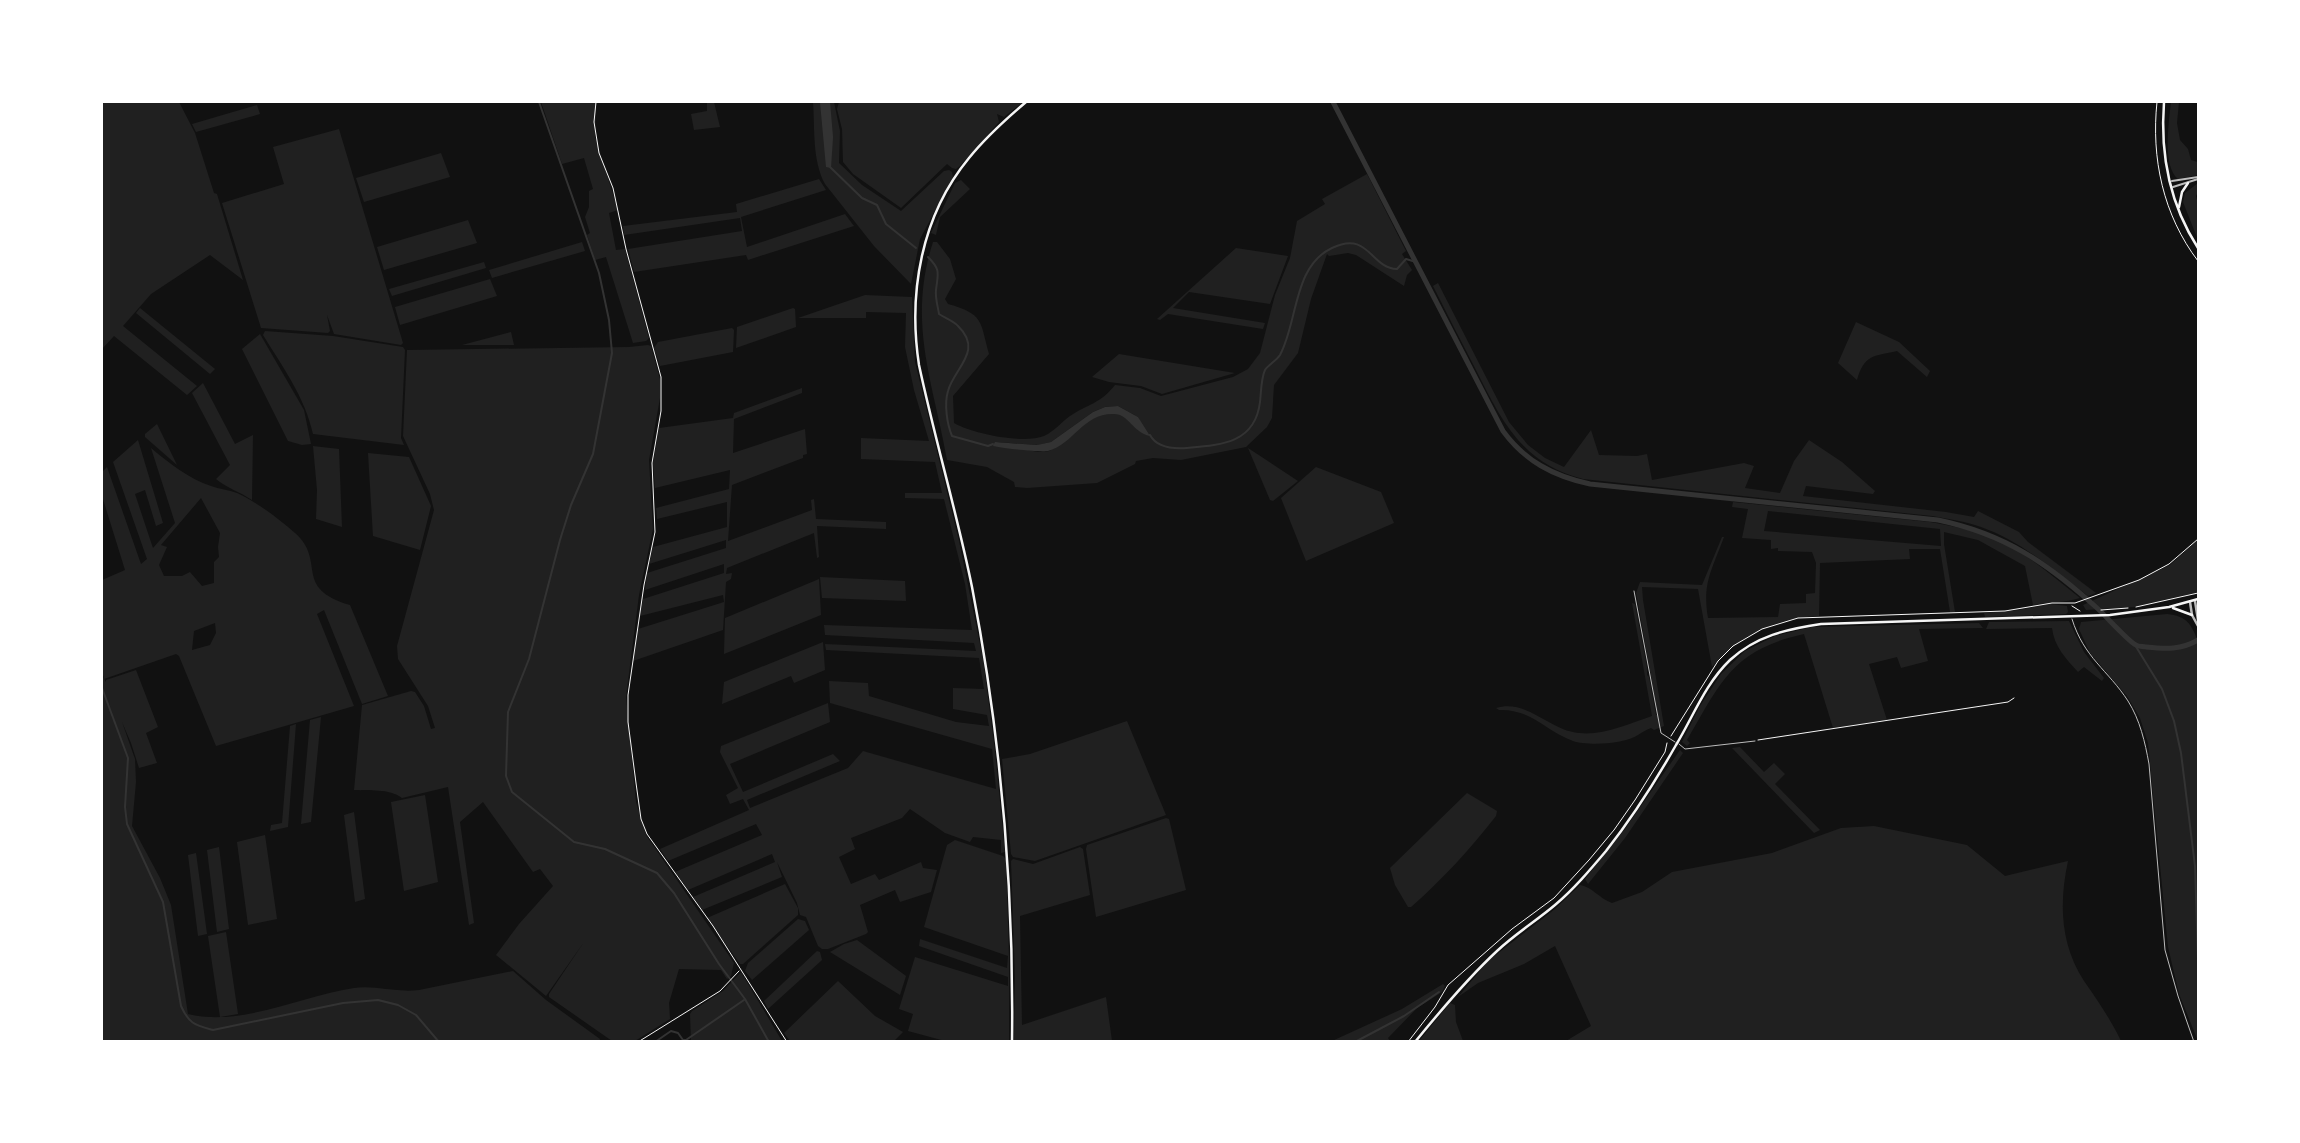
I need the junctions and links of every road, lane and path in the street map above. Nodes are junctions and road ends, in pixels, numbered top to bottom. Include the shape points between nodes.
1 (596, 102) edge
2 (1026, 102) edge
3 (2164, 102) edge
4 (2199, 112) edge
5 (2199, 118) edge
6 (2199, 178) edge
7 (2169, 182) junction
8 (2188, 183) junction
9 (2170, 188) junction
10 (2178, 211) junction
11 (2199, 248) edge
12 (2199, 539) edge
13 (1634, 591) dead end
14 (2199, 593) edge
15 (2194, 601) edge
16 (2070, 604) junction
17 (2169, 607) junction
18 (2101, 610) dead end
19 (2082, 612) dead end
20 (2110, 612) junction
21 (2192, 615) junction
22 (2071, 617) junction
23 (2199, 620) edge
24 (2199, 626) edge
25 (2014, 698) dead end
26 (1670, 738) junction
27 (1755, 741) joint
28 (1678, 743) junction
29 (741, 970) junction
30 (638, 1041) edge
31 (787, 1041) edge
32 (1012, 1041) edge
33 (1408, 1041) edge
34 (1415, 1041) edge
35 (2194, 1041) edge

1 - 29 path via 599,153 613,188 661,377 661,411 652,463 655,532 628,695 641,819
2 - 32 main road via 986,138 950,186 927,235 914,310 919,365 964,549 986,664 1008,856
3 - 7 main road via 2163,144
4 - 5 street
6 - 7 street
6 - 8 street
7 - 9 main road
8 - 9 street
8 - 10 main road
9 - 10 main road
10 - 11 main road
12 - 16 path via 2169,564 2138,580
13 - 26 lane via 1661,733
14 - 20 path
15 - 17 main road
15 - 21 street
15 - 23 street
16 - 19 path
16 - 26 path via 1789,620 1747,637 1725,653
17 - 20 main road
17 - 21 main road
18 - 20 path
20 - 22 main road
21 - 24 street
22 - 28 main road via 1821,624 1776,632 1742,650 1718,673
22 - 35 lane via 2088,655 2126,698 2144,736 2165,950
25 - 27 path
26 - 28 lane
26 - 33 path via 1646,783 1589,860 1554,898 1448,985
27 - 28 lane via 1685,749
28 - 34 main road via 1637,808 1568,893 1472,975
29 - 30 path via 720,991
29 - 31 path

